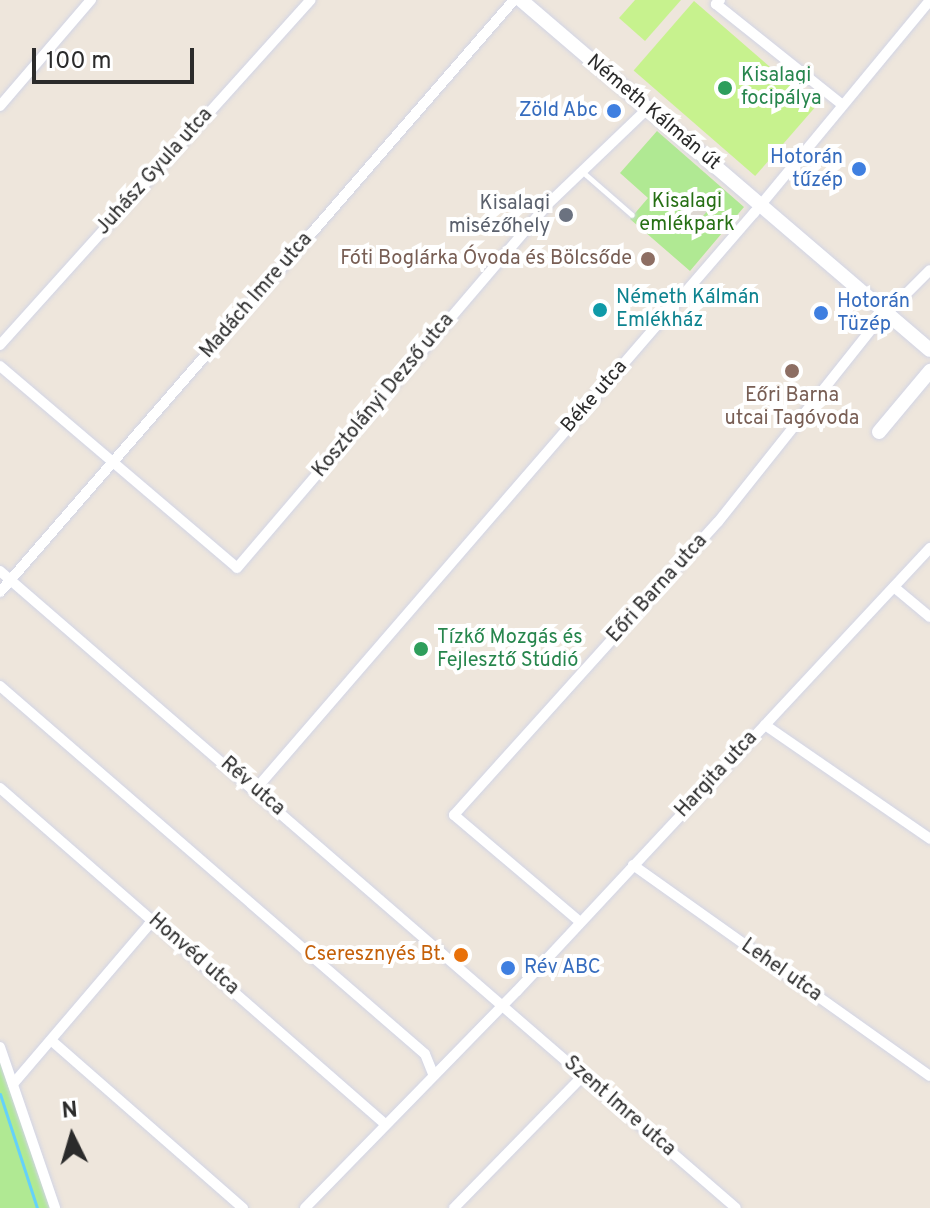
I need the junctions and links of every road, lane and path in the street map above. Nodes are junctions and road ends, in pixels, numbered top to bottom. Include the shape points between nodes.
1 (91, 0) edge
2 (311, 0) edge
3 (514, 0) edge
4 (521, 0) edge
5 (720, 0) edge
6 (930, 0) edge
7 (840, 103) junction
8 (0, 106) edge
9 (647, 109) junction
10 (585, 174) junction
11 (761, 204) junction
12 (632, 215) dead end
13 (930, 270) edge
14 (887, 314) junction
15 (0, 345) edge
16 (930, 350) edge
17 (0, 366) edge
18 (930, 371) edge
19 (879, 432) dead end
20 (113, 461) junction
21 (930, 548) edge
22 (0, 571) edge
23 (10, 580) junction
24 (894, 587) junction
25 (0, 592) edge
26 (930, 617) edge
27 (0, 686) edge
28 (765, 725) junction
29 (0, 788) edge
30 (255, 790) junction
31 (930, 839) edge
32 (633, 865) junction
33 (153, 920) junction
34 (579, 921) junction
35 (504, 1003) junction
36 (52, 1041) junction
37 (0, 1047) edge
38 (433, 1074) junction
39 (583, 1076) junction
40 (930, 1076) edge
41 (13, 1084) junction
42 (385, 1124) junction
43 (730, 1206) edge
44 (55, 1208) edge
45 (243, 1208) edge
46 (305, 1208) edge
47 (454, 1208) edge

1 - 8 street
2 - 15 street, Juhász Gyula utca
3 - 20 street, Madách Imre utca
4 - 9 street, Németh Kálmán út
5 - 7 street via 716,4
6 - 7 street, Béke utca
7 - 11 street, Béke utca
9 - 10 street, Kosztolányi Dezső utca
9 - 11 street, Németh Kálmán út
10 - 12 lane
10 - 20 street, Kosztolányi Dezső utca via 547,205 237,568
11 - 14 street, Németh Kálmán út
11 - 30 street, Béke utca
13 - 14 street, Eőri Barna utca
14 - 16 street, Németh Kálmán út
14 - 34 street, Eőri Barna utca via 718,522 454,815
17 - 20 street
18 - 19 street
20 - 23 street, Madách Imre utca
21 - 24 street, Hargita utca
22 - 23 street, Rév utca
23 - 25 street, Madách Imre utca
23 - 30 street, Rév utca
24 - 26 street
24 - 28 street, Hargita utca
27 - 38 street via 425,1054
28 - 31 street
28 - 32 street, Hargita utca
29 - 33 street, Honvéd utca
30 - 35 street, Rév utca
32 - 34 street, Hargita utca
32 - 40 street, Lehel utca
33 - 36 street
33 - 42 street, Honvéd utca
34 - 35 street, Hargita utca
35 - 38 street, Hargita utca
35 - 39 street, Szent Imre utca
36 - 41 street
36 - 45 street
37 - 41 street
38 - 42 street, Hargita utca
39 - 43 street, Szent Imre utca
39 - 47 street
41 - 44 street
42 - 46 street, Hargita utca

